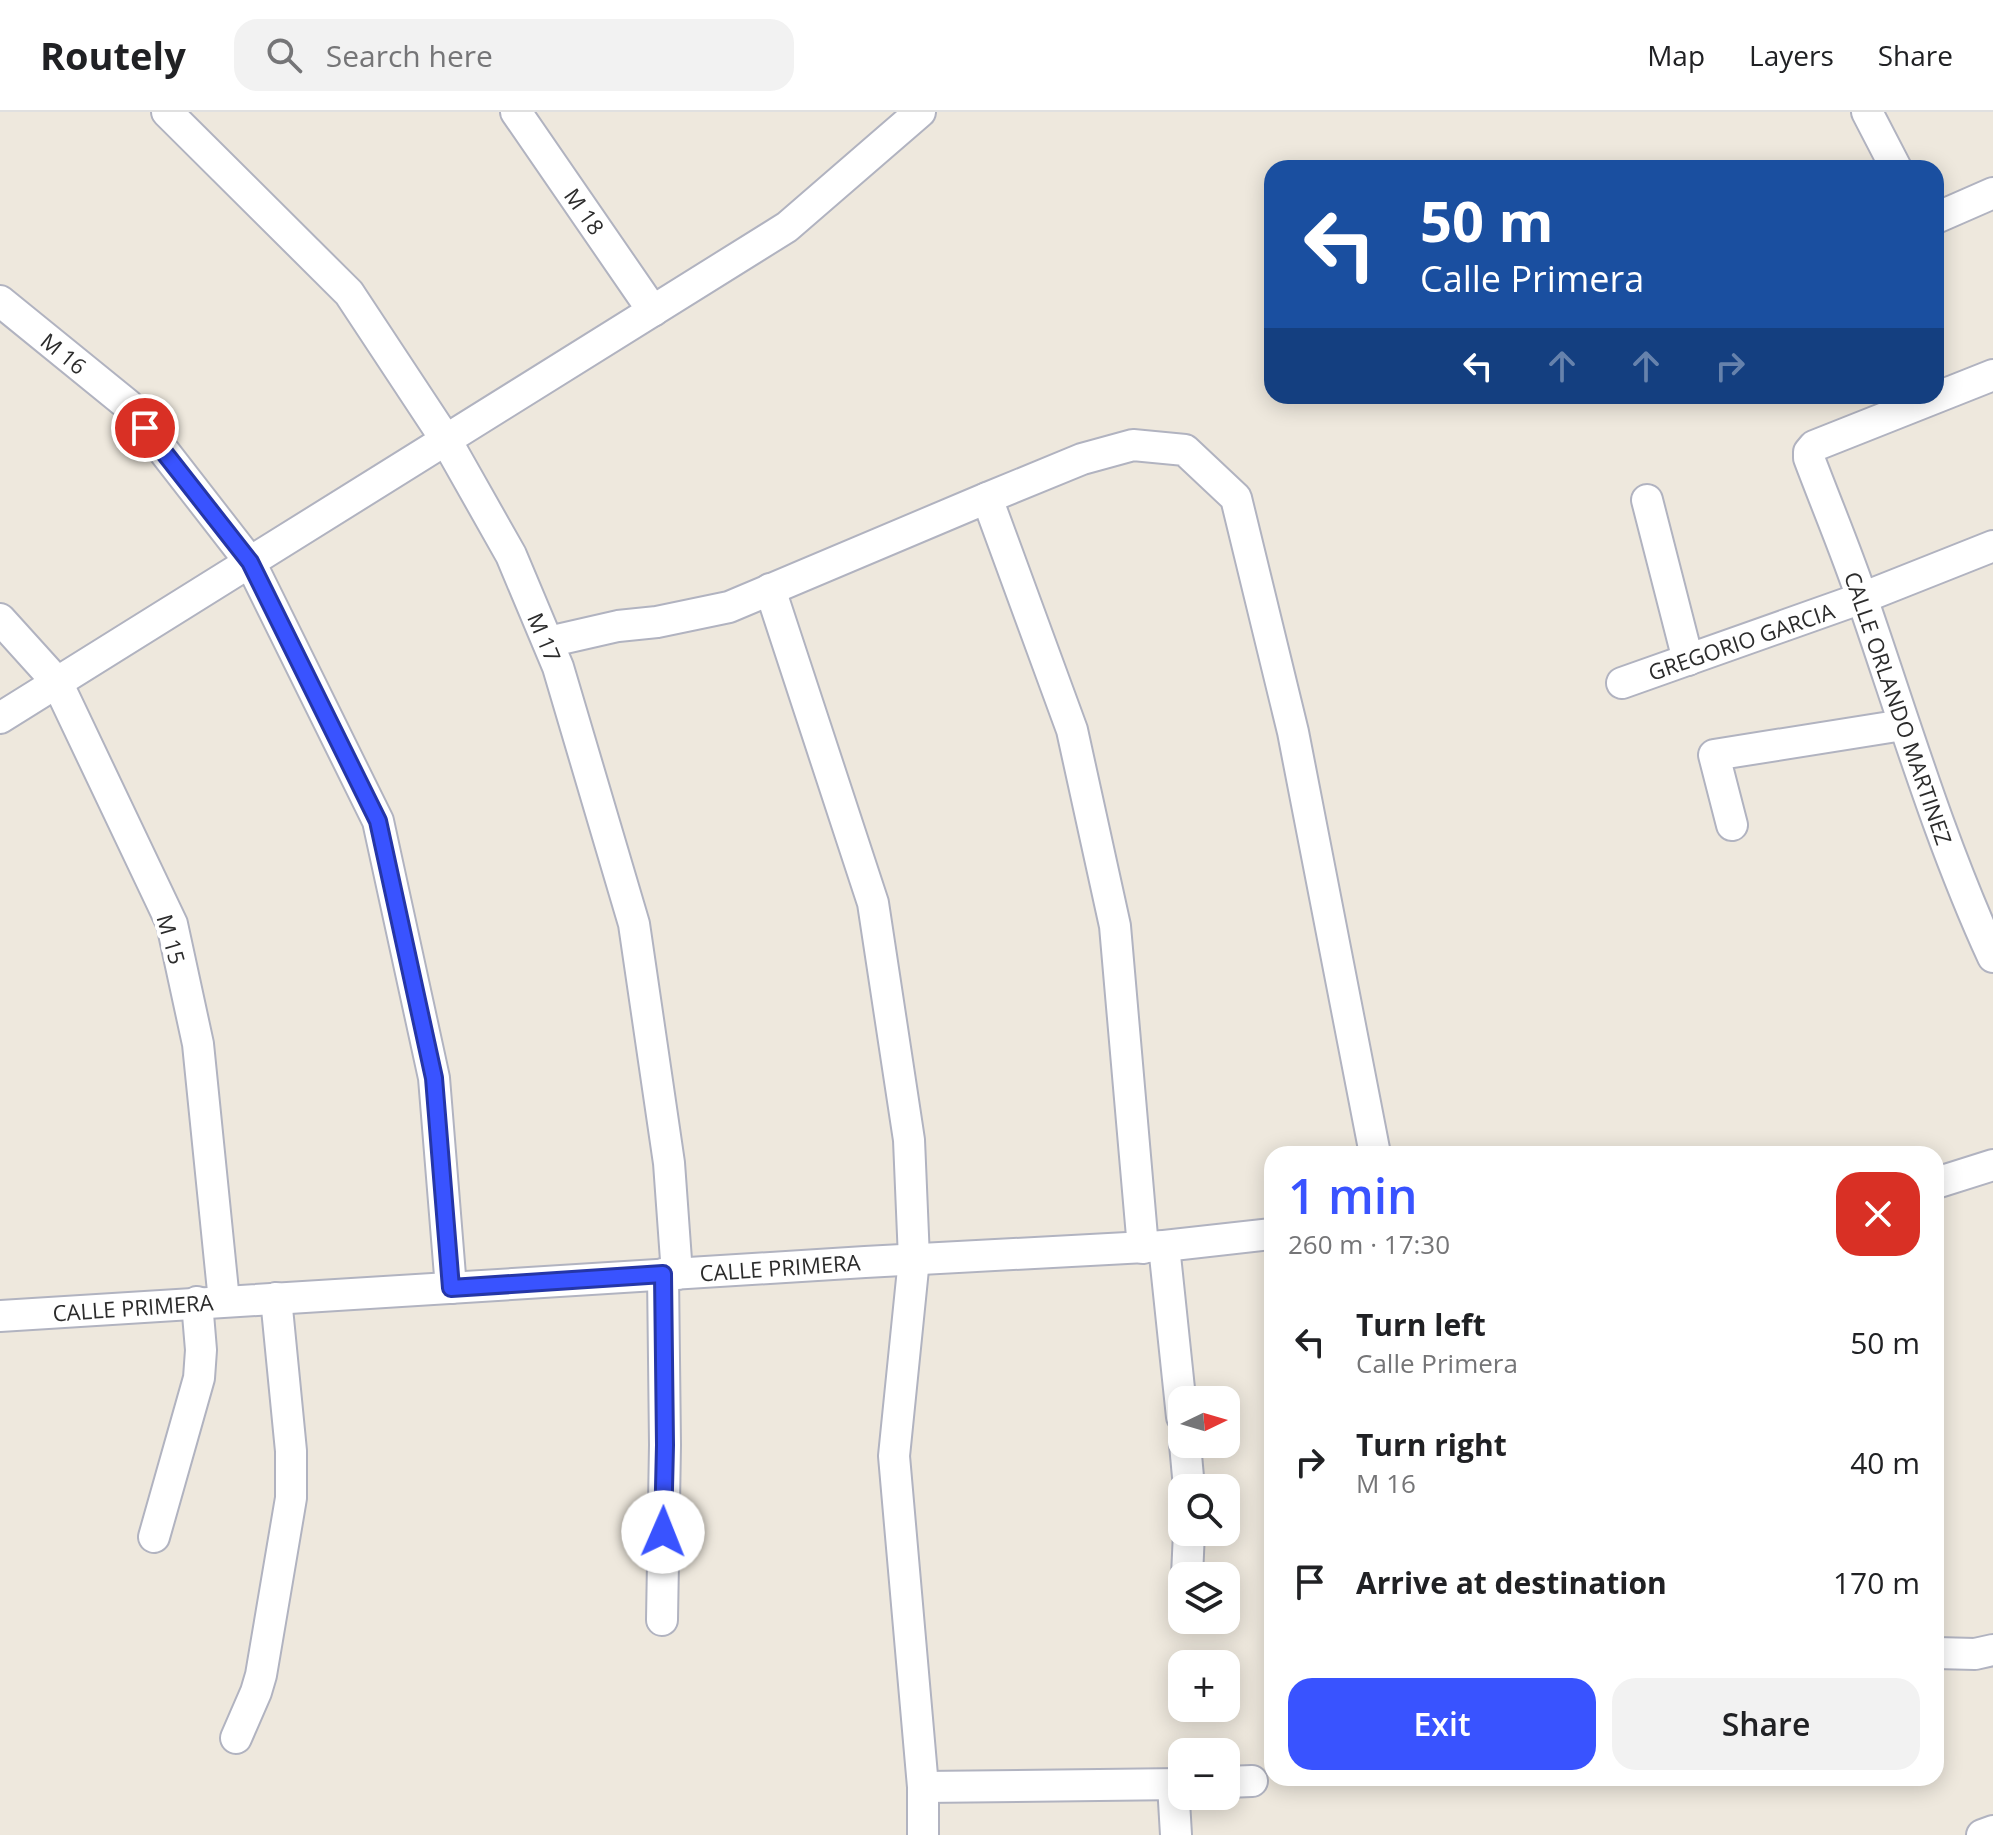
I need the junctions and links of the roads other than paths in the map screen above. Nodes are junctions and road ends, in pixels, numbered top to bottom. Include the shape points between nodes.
1 (167, 112) edge
2 (516, 112) edge
3 (920, 112) edge
4 (1867, 112) edge
5 (1892, 160) edge
6 (1993, 193) edge
7 (1944, 214) edge
8 (0, 301) edge
9 (653, 311) junction
10 (1993, 375) edge
11 (1944, 394) edge
12 (1920, 404) edge
13 (446, 440) junction
14 (987, 498) junction
15 (1647, 500) dead end
16 (1993, 546) edge
17 (250, 562) junction
18 (770, 589) junction
19 (1862, 598) junction
20 (0, 619) edge
21 (548, 642) junction
22 (1688, 660) junction
23 (57, 682) junction
24 (1622, 683) dead end
25 (0, 718) edge
26 (1903, 725) junction
27 (1732, 825) dead end
28 (1993, 957) edge
29 (1373, 1146) edge
30 (1993, 1165) edge
31 (1944, 1180) edge
32 (1264, 1235) edge
33 (1154, 1247) junction
34 (914, 1259) junction
35 (670, 1274) junction
36 (451, 1288) junction
37 (276, 1298) junction
38 (210, 1302) junction
39 (0, 1316) edge
40 (1177, 1386) edge
41 (154, 1537) dead end
42 (662, 1620) dead end
43 (1993, 1650) edge
44 (1944, 1653) edge
45 (236, 1738) dead end
46 (1168, 1784) edge
47 (923, 1787) junction
48 (1177, 1810) edge
49 (1993, 1831) edge
50 (923, 1835) edge
51 (1176, 1835) edge
52 (1982, 1835) edge

1 - 13 street, M 17 via 349,293
2 - 9 street, M 18
3 - 9 street via 787,227
4 - 5 street
6 - 7 street
8 - 17 street, M 16 via 128,405
9 - 13 street
10 - 11 street, CALLE ORLANDO MARTINEZ
12 - 19 street, CALLE ORLANDO MARTINEZ via 1809,452
13 - 17 street
13 - 21 street, M 17 via 511,555
14 - 18 street
14 - 29 street via 1082,459 1133,445 1185,450 1236,498 1293,732
14 - 33 street via 1072,730 1115,926
15 - 22 street
16 - 19 street, GREGORIO GARCIA
17 - 23 street
17 - 36 street, M 16 via 378,821 434,1078
18 - 21 street via 729,607
18 - 34 street via 873,903 909,1140
19 - 22 street, GREGORIO GARCIA
19 - 26 street, CALLE ORLANDO MARTINEZ
20 - 23 street, M 15
21 - 35 street, M 17 via 634,924 669,1163
22 - 24 street, GREGORIO GARCIA
23 - 25 street
23 - 38 street, M 15 via 172,924 198,1044
26 - 27 street via 1714,755
26 - 28 street, CALLE ORLANDO MARTINEZ
30 - 31 street
32 - 33 street, CALLE PRIMERA
33 - 34 street, CALLE PRIMERA
33 - 40 street
34 - 35 street, CALLE PRIMERA
34 - 47 street via 894,1456
35 - 36 street, CALLE PRIMERA
35 - 42 street, M 17
36 - 37 street, CALLE PRIMERA
37 - 38 street, CALLE PRIMERA
37 - 45 street via 291,1451 290,1506 261,1675
38 - 39 street, CALLE PRIMERA
38 - 41 street, M 15 via 199,1378
43 - 44 street
46 - 47 street
47 - 50 street
48 - 51 street
49 - 52 street

